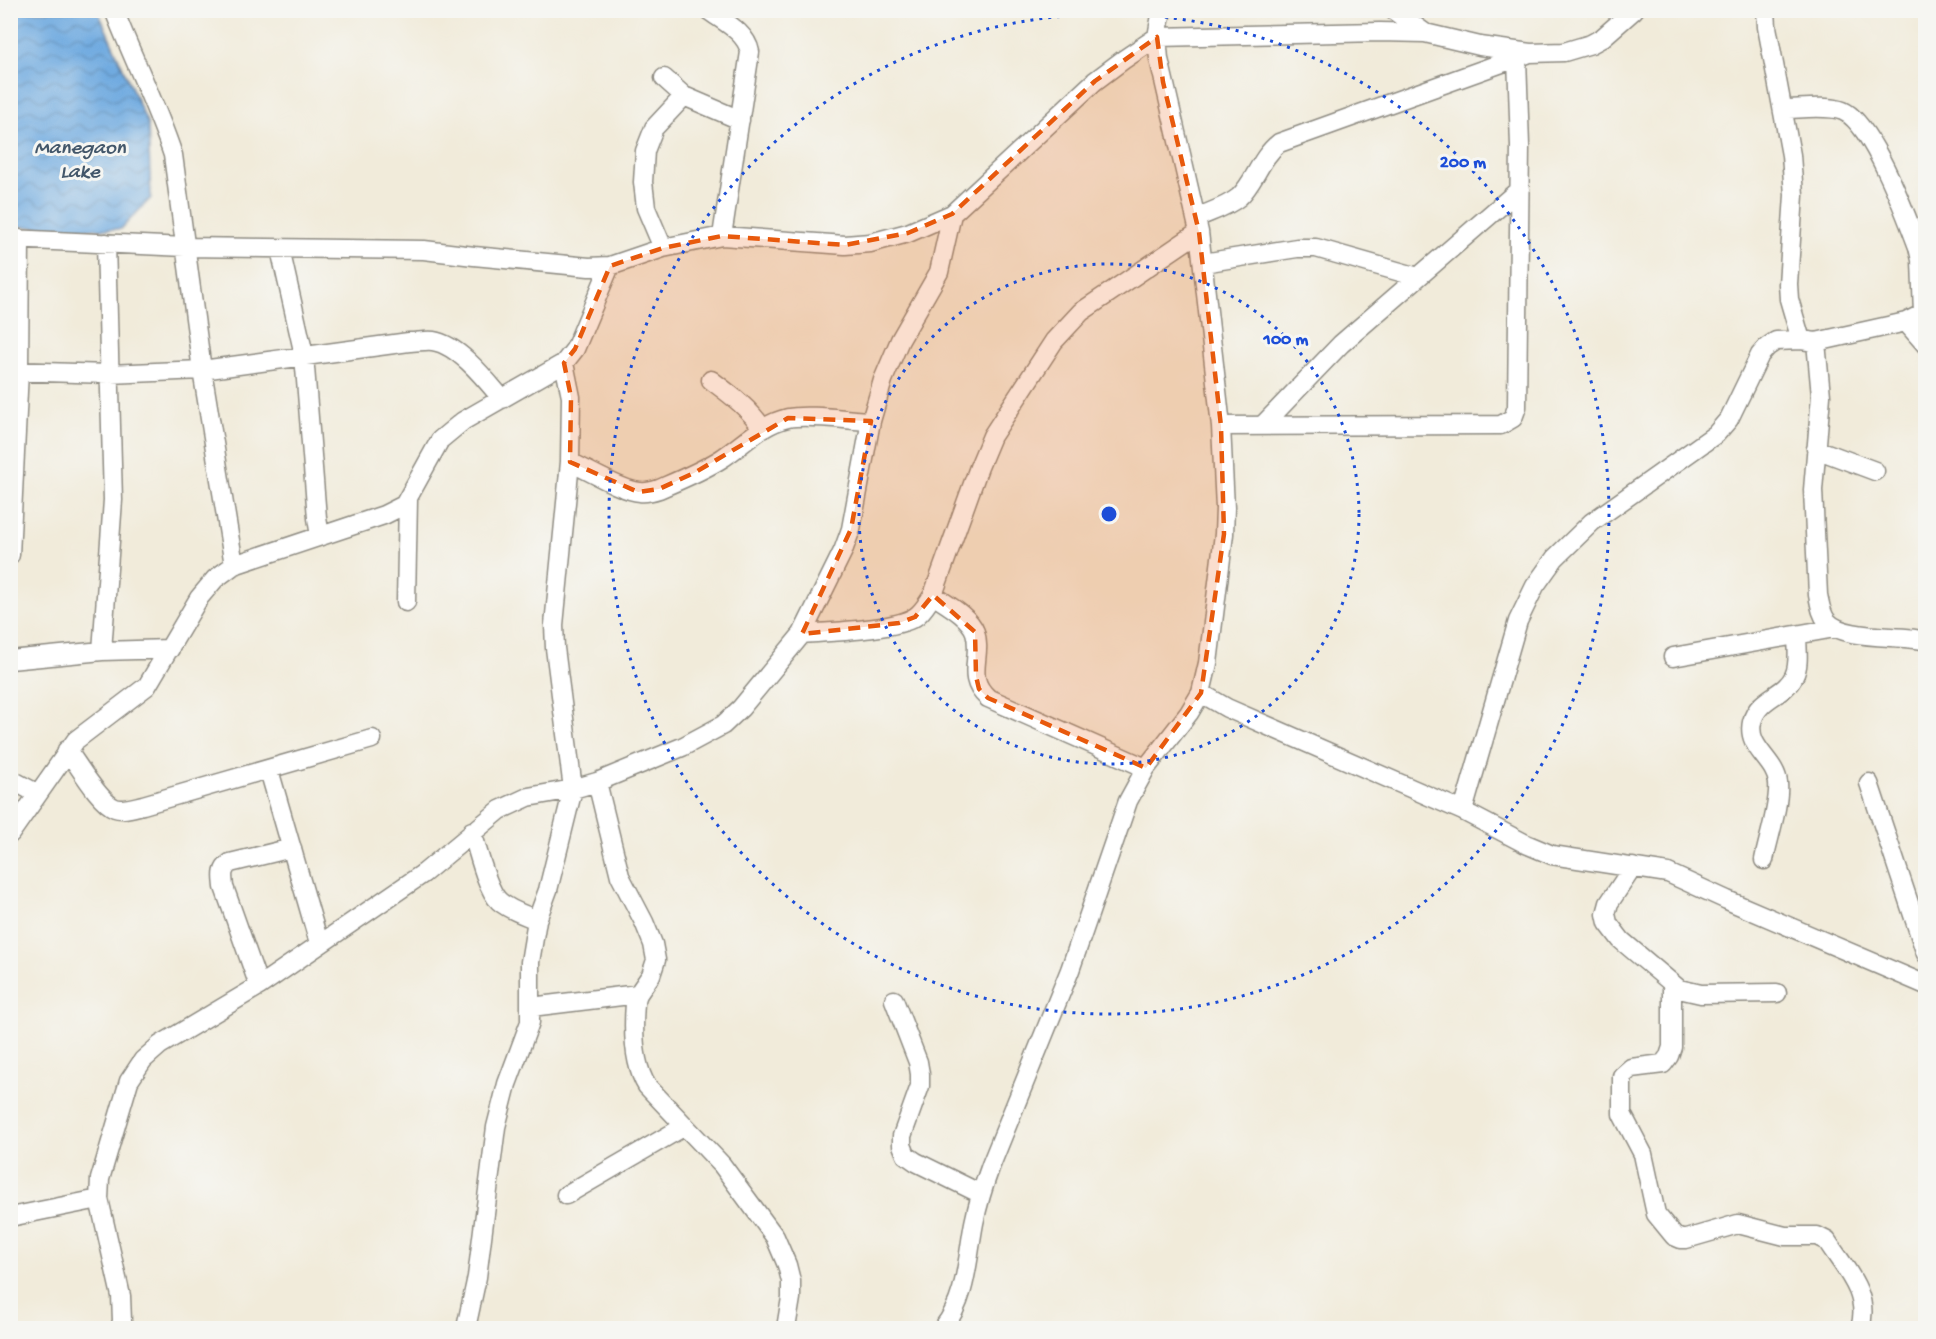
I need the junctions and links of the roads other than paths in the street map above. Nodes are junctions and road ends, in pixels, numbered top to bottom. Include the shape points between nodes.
1 (114, 10) edge
2 (708, 10) edge
3 (1162, 10) edge
4 (1393, 10) edge
5 (1634, 10) edge
6 (1766, 10) edge
7 (1425, 33) junction
8 (1157, 37) junction
9 (1524, 56) junction
10 (664, 78) dead end
11 (684, 96) junction
12 (1783, 109) junction
13 (740, 120) junction
14 (1520, 189) junction
15 (952, 214) junction
16 (1197, 225) junction
17 (722, 236) junction
18 (15, 239) edge
19 (106, 243) junction
20 (185, 247) junction
21 (663, 248) junction
22 (280, 249) junction
23 (1203, 263) junction
24 (610, 266) junction
25 (1418, 277) junction
26 (1918, 316) edge
27 (1809, 341) junction
28 (1926, 345) edge
29 (304, 355) junction
30 (564, 363) junction
31 (202, 370) junction
32 (15, 371) edge
33 (109, 374) junction
34 (711, 380) dead end
35 (502, 399) junction
36 (871, 421) junction
37 (1221, 426) junction
38 (1262, 426) junction
39 (763, 429) junction
40 (1816, 449) junction
41 (570, 462) junction
42 (1875, 471) dead end
43 (408, 499) junction
44 (320, 536) junction
45 (10, 555) edge
46 (234, 565) junction
47 (933, 595) junction
48 (406, 602) dead end
49 (1835, 628) junction
50 (802, 634) junction
51 (1797, 635) junction
52 (1926, 641) edge
53 (170, 649) junction
54 (102, 651) junction
55 (1673, 657) dead end
56 (10, 660) edge
57 (1201, 693) junction
58 (372, 739) dead end
59 (68, 750) junction
60 (1146, 768) junction
61 (269, 770) junction
62 (10, 779) edge
63 (597, 782) junction
64 (1869, 783) dead end
65 (573, 789) junction
66 (38, 795) junction
67 (1462, 811) junction
68 (472, 831) junction
69 (10, 834) edge
70 (292, 848) junction
71 (1764, 860) dead end
72 (1633, 867) junction
73 (537, 920) junction
74 (319, 943) junction
75 (1926, 954) edge
76 (1672, 983) junction
77 (1926, 985) edge
78 (259, 986) junction
79 (1777, 993) dead end
80 (638, 994) junction
81 (894, 1000) dead end
82 (531, 1007) junction
83 (685, 1126) junction
84 (981, 1194) junction
85 (566, 1195) dead end
86 (99, 1199) junction
87 (10, 1217) edge
88 (120, 1329) edge
89 (466, 1329) edge
90 (786, 1329) edge
91 (944, 1329) edge
92 (1860, 1329) edge

1 - 20 street via 173,155
2 - 13 street via 743,36 748,45
3 - 8 street
4 - 7 street
5 - 9 street via 1592,44 1564,52
6 - 12 street
7 - 8 street
7 - 9 street
8 - 15 street via 1095,81
8 - 16 street via 1163,82
9 - 14 street
9 - 16 street via 1279,143 1269,150 1240,195
10 - 11 street
11 - 13 street
11 - 21 street via 654,128 645,151 646,208
12 - 26 street via 1835,109 1850,115 1877,152 1918,247
12 - 27 street via 1794,195 1788,299
13 - 17 street
14 - 25 street
14 - 38 street via 1517,407 1513,418 1501,425
15 - 17 street via 908,233 870,243 845,245
15 - 36 street via 939,272 900,340
16 - 23 street
16 - 47 street via 1081,312 1054,341 993,436
17 - 21 street
18 - 19 street
18 - 32 street
19 - 20 street
19 - 33 street
20 - 22 street
20 - 31 street
21 - 24 street
22 - 24 street via 424,250
22 - 29 street
23 - 25 street via 1316,248
23 - 37 street
24 - 30 street via 575,349
25 - 38 street via 1341,344
26 - 27 street
26 - 28 street
27 - 40 street via 1821,396
27 - 67 street via 1776,341 1767,347 1729,419 1716,434 1592,522 1546,570 1518,621
29 - 31 street
29 - 35 street via 436,341 472,364
29 - 44 street
30 - 35 street
30 - 41 street via 571,397
31 - 33 street
31 - 46 street
32 - 33 street
32 - 45 street
33 - 54 street via 113,500
34 - 39 street via 747,408
35 - 43 street via 463,421 440,440
36 - 39 street via 794,417
36 - 50 street via 852,530
37 - 38 street
37 - 57 street via 1226,508
39 - 41 street via 722,459 649,492 627,489
40 - 42 street
40 - 49 street via 1813,500 1818,595 1826,620
41 - 65 street via 554,625
43 - 44 street via 384,515
43 - 48 street
44 - 46 street
46 - 53 street via 199,598
47 - 50 street via 915,617 898,623
47 - 60 street via 967,620 975,632 976,676 979,689 988,698
49 - 51 street
49 - 52 street via 1847,633
50 - 63 street via 723,725 682,747
51 - 55 street
51 - 71 street via 1794,677 1758,709 1752,722 1751,735 1776,773 1778,784
53 - 54 street
53 - 59 street via 147,686 86,731
54 - 56 street
57 - 60 street
57 - 67 street via 1237,713
58 - 61 street
59 - 61 street via 108,805 117,809
59 - 66 street
60 - 84 street via 1128,801 1070,970
61 - 70 street
62 - 66 street
63 - 65 street
63 - 80 street via 620,876 653,944 656,960
64 - 75 street
65 - 68 street via 514,802
65 - 73 street
66 - 69 street
67 - 72 street via 1552,855
68 - 73 street via 496,898
68 - 74 street via 424,873
70 - 74 street
70 - 78 street via 230,863 222,875
72 - 76 street via 1609,903 1608,923 1620,940
72 - 77 street via 1668,873
73 - 82 street via 530,962
74 - 78 street
76 - 79 street via 1679,989 1701,994
76 - 92 street via 1669,1056 1663,1064 1631,1068 1622,1076 1622,1114 1643,1154 1656,1214 1681,1239 1738,1224 1785,1236 1822,1238 1859,1288 1863,1305
78 - 86 street via 160,1045 143,1060 129,1081 122,1102 100,1179
80 - 82 street
80 - 83 street via 634,1012 640,1076
81 - 84 street via 920,1074 920,1086 902,1136 906,1155
82 - 89 street via 526,1037 496,1126 477,1276
83 - 85 street
83 - 90 street via 722,1165 775,1237 791,1281
84 - 91 street via 964,1286 954,1315
86 - 87 street
86 - 88 street via 121,1296

